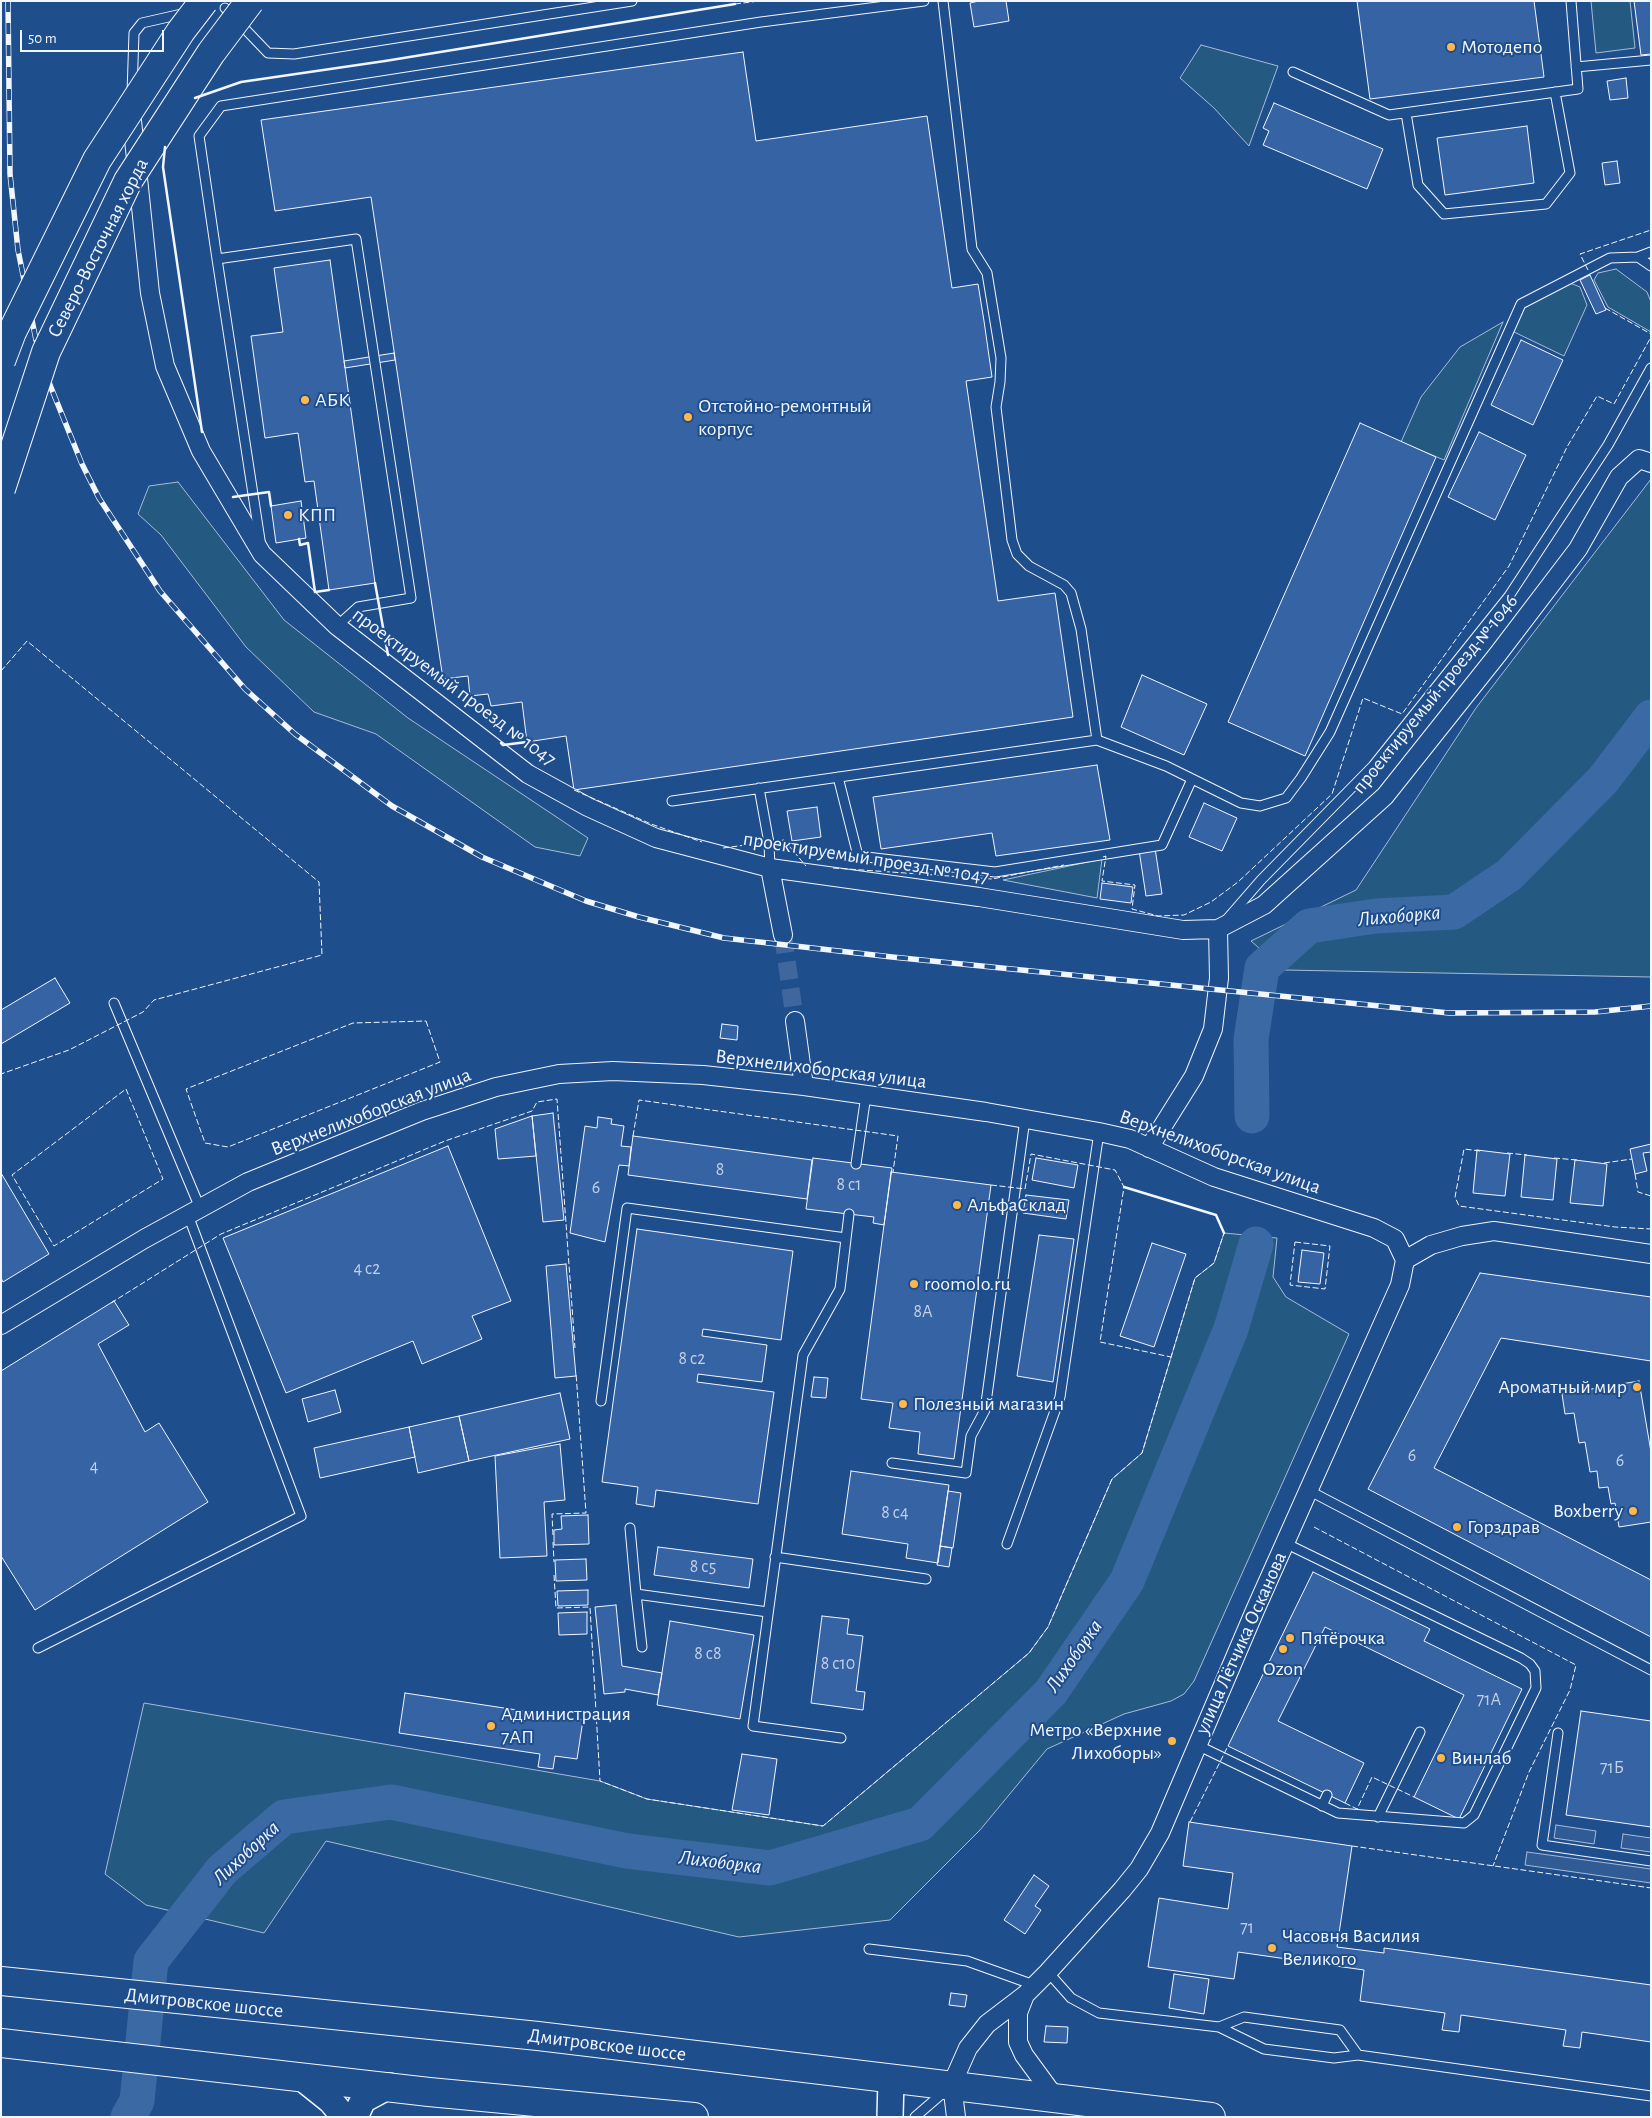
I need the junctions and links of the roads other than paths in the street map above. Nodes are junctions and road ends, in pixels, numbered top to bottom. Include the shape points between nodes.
1 (632, 1) edge
2 (924, 1) edge
3 (943, 1) edge
4 (1571, 1) edge
5 (231, 3) edge
6 (1651, 60) edge
7 (1576, 67) junction
8 (1293, 72) dead end
9 (1555, 92) junction
10 (131, 110) joint
11 (1406, 113) junction
12 (1651, 252) edge
13 (1638, 258) junction
14 (217, 259) junction
15 (1651, 266) edge
16 (1, 361) edge
17 (1651, 368) edge
18 (1651, 463) edge
19 (1, 489) edge
20 (262, 554) junction
21 (337, 626) junction
22 (1097, 740) junction
23 (838, 777) junction
24 (1192, 779) junction
25 (759, 788) junction
26 (672, 801) dead end
27 (770, 868) junction
28 (1218, 930) junction
29 (783, 935) tunnel mouth
30 (114, 1003) dead end
31 (795, 1021) tunnel mouth
32 (804, 1086) junction
33 (866, 1095) junction
34 (1025, 1119) junction
35 (1099, 1132) junction
36 (1149, 1148) junction
37 (856, 1164) dead end
38 (194, 1211) junction
39 (849, 1214) dead end
40 (846, 1238) junction
41 (1651, 1254) edge
42 (1405, 1260) junction
43 (1, 1325) edge
44 (601, 1401) dead end
45 (892, 1463) dead end
46 (1308, 1490) junction
47 (630, 1528) dead end
48 (1285, 1543) junction
49 (1007, 1544) dead end
50 (775, 1557) junction
51 (926, 1579) dead end
52 (636, 1594) junction
53 (768, 1612) junction
54 (642, 1647) dead end
55 (38, 1648) dead end
56 (1651, 1670) edge
57 (1420, 1732) dead end
58 (1558, 1733) dead end
59 (841, 1738) dead end
60 (1197, 1744) junction
61 (1328, 1794) dead end
62 (1322, 1806) junction
63 (1378, 1817) junction
64 (1651, 1861) edge
65 (869, 1949) dead end
66 (1048, 1972) junction
67 (1, 1981) edge
68 (1029, 1990) junction
69 (1219, 2027) junction
70 (1, 2043) edge
71 (1358, 2055) junction
72 (301, 2077) junction
73 (891, 2079) junction
74 (952, 2084) junction
75 (389, 2086) junction
76 (1054, 2096) junction
77 (1651, 2096) edge
78 (344, 2117) edge
79 (355, 2117) edge
80 (694, 2117) edge
81 (890, 2117) edge
82 (915, 2117) edge
83 (956, 2117) edge
84 (1211, 2117) edge

1 - 5 lane via 294,54 268,53
2 - 14 lane via 761,22 221,106 198,136
3 - 22 lane via 972,249 987,273 1001,358 996,407 1012,540 1017,554 1029,566 1064,585 1071,593 1081,629
4 - 7 lane
5 - 10 lane via 142,23 134,33
5 - 16 main road, Северо-Восточная хорда, bridge via 181,31 97,160 12,332
5 - 19 main road, Северо-Восточная хорда, bridge via 211,53 128,181 46,352
6 - 7 lane
7 - 9 lane via 1578,89
8 - 11 lane via 1390,115
9 - 11 lane
9 - 11 lane via 1570,173 1546,204 1444,214 1418,185
10 - 20 street, проектируемый проезд № 1047 via 150,293 165,366 201,451
12 - 13 lane
13 - 15 lane
13 - 24 lane via 1610,258 1521,304 1330,732 1286,798 1260,806 1241,803
14 - 20 lane
14 - 21 lane via 356,238 411,598 358,607
17 - 28 lane via 1608,445 1509,596 1373,766
18 - 28 street, проектируемый проезд № 1046 via 1640,459 1619,478 1578,549 1385,796 1264,906
20 - 21 street, проектируемый проезд № 1047
21 - 27 street, проектируемый проезд № 1047 via 536,779 656,838
22 - 23 lane
22 - 24 lane
23 - 24 lane via 858,856 995,872 1162,845
23 - 25 lane
25 - 26 lane
25 - 27 lane
27 - 28 street, проектируемый проезд № 1047 via 1182,930
27 - 29 street
28 - 36 street via 1220,978 1213,1029 1194,1076
30 - 38 lane
31 - 32 street
32 - 33 street, Верхнелихоборская улица
32 - 38 street, Верхнелихоборская улица via 703,1075 613,1071 560,1074 496,1087 422,1111 248,1182
33 - 34 street, Верхнелихоборская улица
33 - 37 lane
34 - 35 street, Верхнелихоборская улица
34 - 45 lane via 985,1410 971,1436 966,1473
35 - 36 street, Верхнелихоборская улица via 1130,1139
35 - 49 lane via 1060,1397
36 - 42 street, Верхнелихоборская улица via 1214,1177 1374,1228 1395,1239
38 - 43 street, Верхнелихоборская улица
38 - 55 lane via 300,1516
39 - 40 lane
40 - 44 lane via 627,1208
40 - 50 lane via 840,1289 802,1356
41 - 42 street via 1494,1232 1462,1236 1431,1245
42 - 46 street, улица Лётчика Осканова via 1400,1285
46 - 48 street, улица Лётчика Осканова
46 - 56 lane
47 - 52 lane
48 - 60 street, улица Лётчика Осканова
48 - 63 lane via 1521,1658 1535,1671 1536,1688 1470,1820 1457,1824
50 - 51 lane
50 - 53 lane
52 - 53 lane
52 - 54 lane
53 - 59 lane via 753,1726
57 - 63 lane
58 - 64 lane via 1542,1845
60 - 62 lane
60 - 66 street, улица Лётчика Осканова via 1160,1832 1139,1869
61 - 62 lane
62 - 63 lane via 1343,1814
65 - 68 lane via 967,1961
66 - 68 street, улица Лётчика Осканова
66 - 69 lane via 1071,1998 1099,2013
67 - 73 main road, Дмитровское шоссе via 538,2036
68 - 74 street, улица Лётчика Осканова via 986,2024 968,2048
68 - 76 street via 1018,2013 1018,2042
69 - 71 lane via 1264,2049 1334,2058
69 - 71 lane via 1244,2017 1340,2030
70 - 72 main road
71 - 77 lane
72 - 75 main road
72 - 78 main road via 331,2100
73 - 74 main road, Дмитровское шоссе
73 - 81 main road
74 - 76 main road, Дмитровское шоссе
74 - 82 lane
74 - 83 street
75 - 79 main road via 363,2100
75 - 80 main road
76 - 84 main road, Дмитровское шоссе

